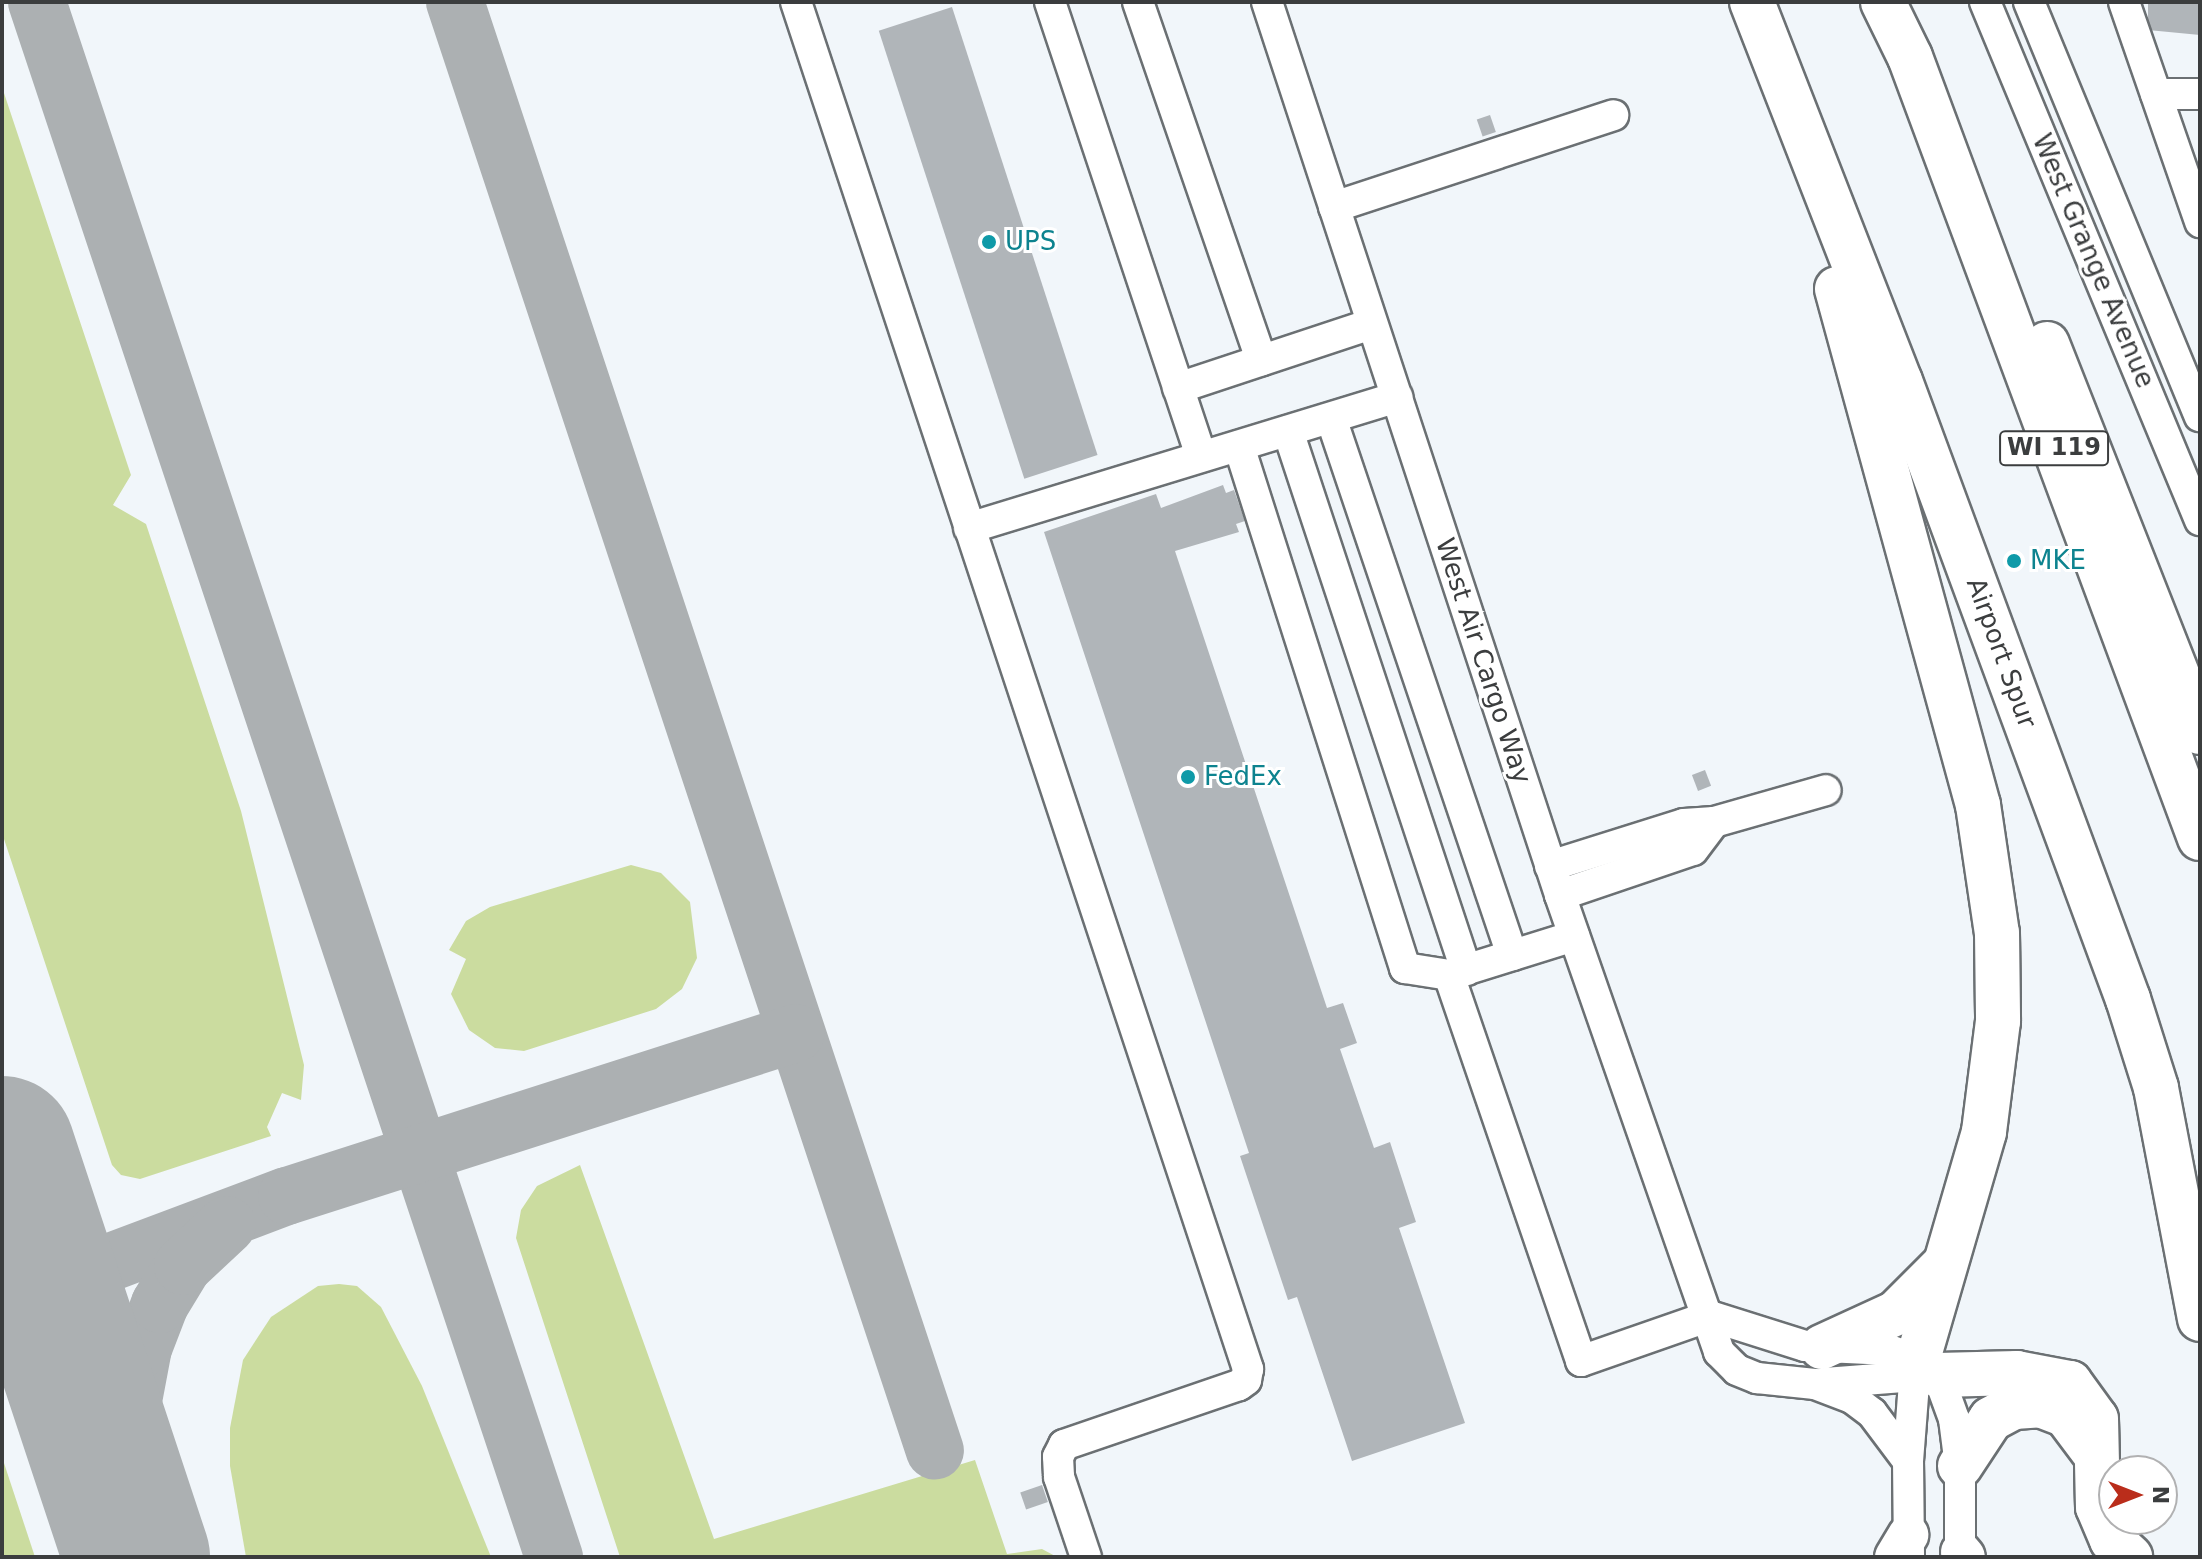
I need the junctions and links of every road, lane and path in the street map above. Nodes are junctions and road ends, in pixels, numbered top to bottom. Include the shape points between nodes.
1 (796, 2) edge
2 (1050, 2) edge
3 (1138, 2) edge
4 (1267, 2) edge
5 (1752, 2) edge
6 (1883, 2) edge
7 (1985, 2) edge
8 (2029, 2) edge
9 (2124, 2) edge
10 (1910, 57) junction
11 (1783, 90) junction
12 (2156, 94) junction
13 (2200, 94) edge
14 (1613, 115) dead end
15 (1334, 207) junction
16 (2119, 217) junction
17 (2200, 222) edge
18 (2081, 232) junction
19 (1371, 324) junction
20 (1261, 360) junction
21 (2140, 374) junction
22 (2191, 374) edge
23 (1178, 388) junction
24 (1397, 397) junction
25 (2200, 416) edge
26 (1331, 418) junction
27 (1288, 431) junction
28 (1239, 446) junction
29 (1201, 457) junction
30 (2200, 520) edge
31 (969, 528) junction
32 (2152, 608) junction
33 (2200, 693) edge
34 (1381, 713) junction
35 (2200, 732) edge
36 (1438, 736) junction
37 (1826, 790) dead end
38 (1714, 822) junction
39 (2200, 838) edge
40 (1553, 874) junction
41 (1574, 936) junction
42 (1512, 955) junction
43 (1458, 973) junction
44 (1948, 1258) junction
45 (1710, 1316) junction
46 (2200, 1319) edge
47 (1818, 1365) junction
48 (1927, 1372) junction
49 (2097, 1459) junction
50 (1908, 1461) junction
51 (1960, 1466) junction
52 (1904, 1550) edge
53 (1962, 1555) edge
54 (1086, 1557) edge
55 (2130, 1557) edge

1 - 31 street
2 - 23 street
3 - 20 street
4 - 15 street, West Air Cargo Way
5 - 11 highway, Airport Spur
6 - 10 highway, WI 119
7 - 18 street, West Grange Avenue
8 - 16 street, West Grange Avenue
9 - 12 street
10 - 32 highway via 2020,276
10 - 39 highway, WI 119
11 - 44 highway via 1970,772 1992,880 1998,993 1991,1085 1974,1177
11 - 46 highway, Airport Spur via 1900,381 2128,999 2156,1088
12 - 13 street
12 - 17 street
14 - 15 street
15 - 19 street, West Air Cargo Way
16 - 18 street
16 - 22 street, West Grange Avenue
18 - 21 street, West Grange Avenue
19 - 20 street
19 - 24 street, West Air Cargo Way
20 - 23 street
21 - 22 street
21 - 30 street, West Grange Avenue
22 - 25 street, West Grange Avenue
23 - 29 street
24 - 26 street
24 - 40 street, West Air Cargo Way
26 - 27 street
26 - 36 street
27 - 28 street
27 - 34 street
28 - 29 street
28 - 43 street via 1405,968
29 - 31 street
31 - 54 street via 1248,1369 1239,1385 1064,1445 1058,1457 1059,1477
32 - 33 highway
32 - 35 highway
34 - 36 street
34 - 43 street
36 - 42 street
37 - 38 street
38 - 40 street via 1680,812
38 - 40 street via 1693,850
40 - 41 street, West Air Cargo Way
41 - 42 street
41 - 45 street, West Air Cargo Way via 1684,1258
42 - 43 street
43 - 45 street via 1581,1361
44 - 47 highway via 1896,1313
44 - 48 highway
45 - 47 street, West Air Cargo Way
45 - 47 street, West Air Cargo Way via 1719,1352 1737,1370 1780,1383
47 - 48 street via 1903,1377
47 - 50 street, West Air Cargo Way via 1872,1413
48 - 49 highway via 2017,1373 2070,1383 2096,1419
48 - 50 street
48 - 51 street via 1954,1419
49 - 51 highway via 2084,1433 2066,1415 2040,1405 2014,1407 1991,1419
49 - 55 highway via 2098,1507 2112,1540
50 - 52 street
51 - 53 street

